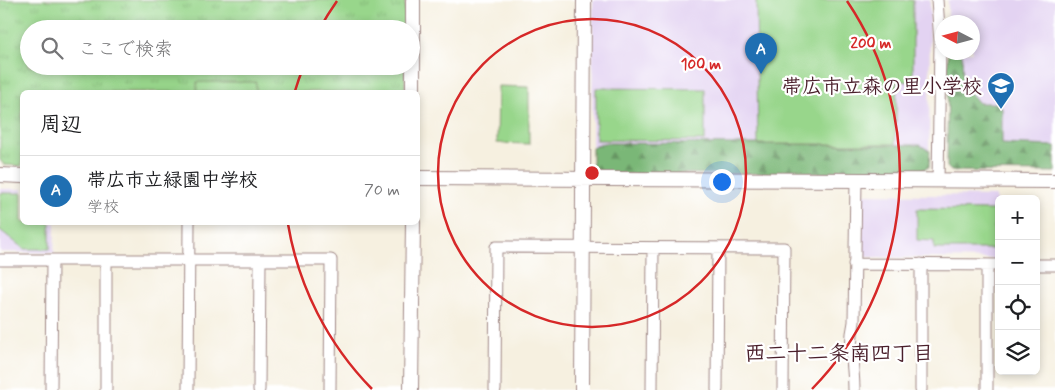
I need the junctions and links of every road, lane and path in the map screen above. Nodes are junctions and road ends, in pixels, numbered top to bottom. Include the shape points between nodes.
1 (413, 0) edge
2 (584, 0) edge
3 (937, 0) edge
4 (413, 20) edge
5 (413, 75) edge
6 (413, 90) edge
7 (0, 175) edge
8 (20, 176) edge
9 (420, 178) edge
10 (583, 179) junction
11 (856, 180) junction
12 (938, 181) junction
13 (1055, 181) edge
14 (189, 225) edge
15 (413, 225) edge
16 (583, 247) junction
17 (653, 248) junction
18 (718, 248) junction
19 (0, 260) edge
20 (52, 260) junction
21 (106, 260) junction
22 (188, 260) junction
23 (260, 261) junction
24 (854, 264) junction
25 (921, 264) junction
26 (986, 264) junction
27 (995, 265) edge
28 (1040, 265) edge
29 (1055, 265) edge
30 (51, 390) edge
31 (106, 390) edge
32 (188, 390) edge
33 (259, 390) edge
34 (330, 390) edge
35 (411, 390) edge
36 (495, 390) edge
37 (582, 390) edge
38 (652, 390) edge
39 (717, 390) edge
40 (783, 390) edge
41 (854, 390) edge
42 (921, 390) edge
43 (988, 390) edge

1 - 4 street
2 - 10 street
3 - 12 street via 940,42
5 - 6 street
7 - 8 street
9 - 10 street
10 - 11 street
10 - 16 street
11 - 12 street
11 - 24 street
12 - 13 street
14 - 22 street
15 - 35 street
16 - 17 street
16 - 36 street via 496,247
16 - 37 street
17 - 18 street
17 - 38 street
18 - 39 street
18 - 40 street via 784,248
19 - 20 street
20 - 21 street
20 - 30 street
21 - 22 street
21 - 31 street
22 - 23 street
22 - 32 street
23 - 33 street
23 - 34 street via 331,260
24 - 25 street
24 - 41 street via 854,322 850,353
25 - 26 street
25 - 42 street
26 - 27 street
26 - 43 street
28 - 29 street

